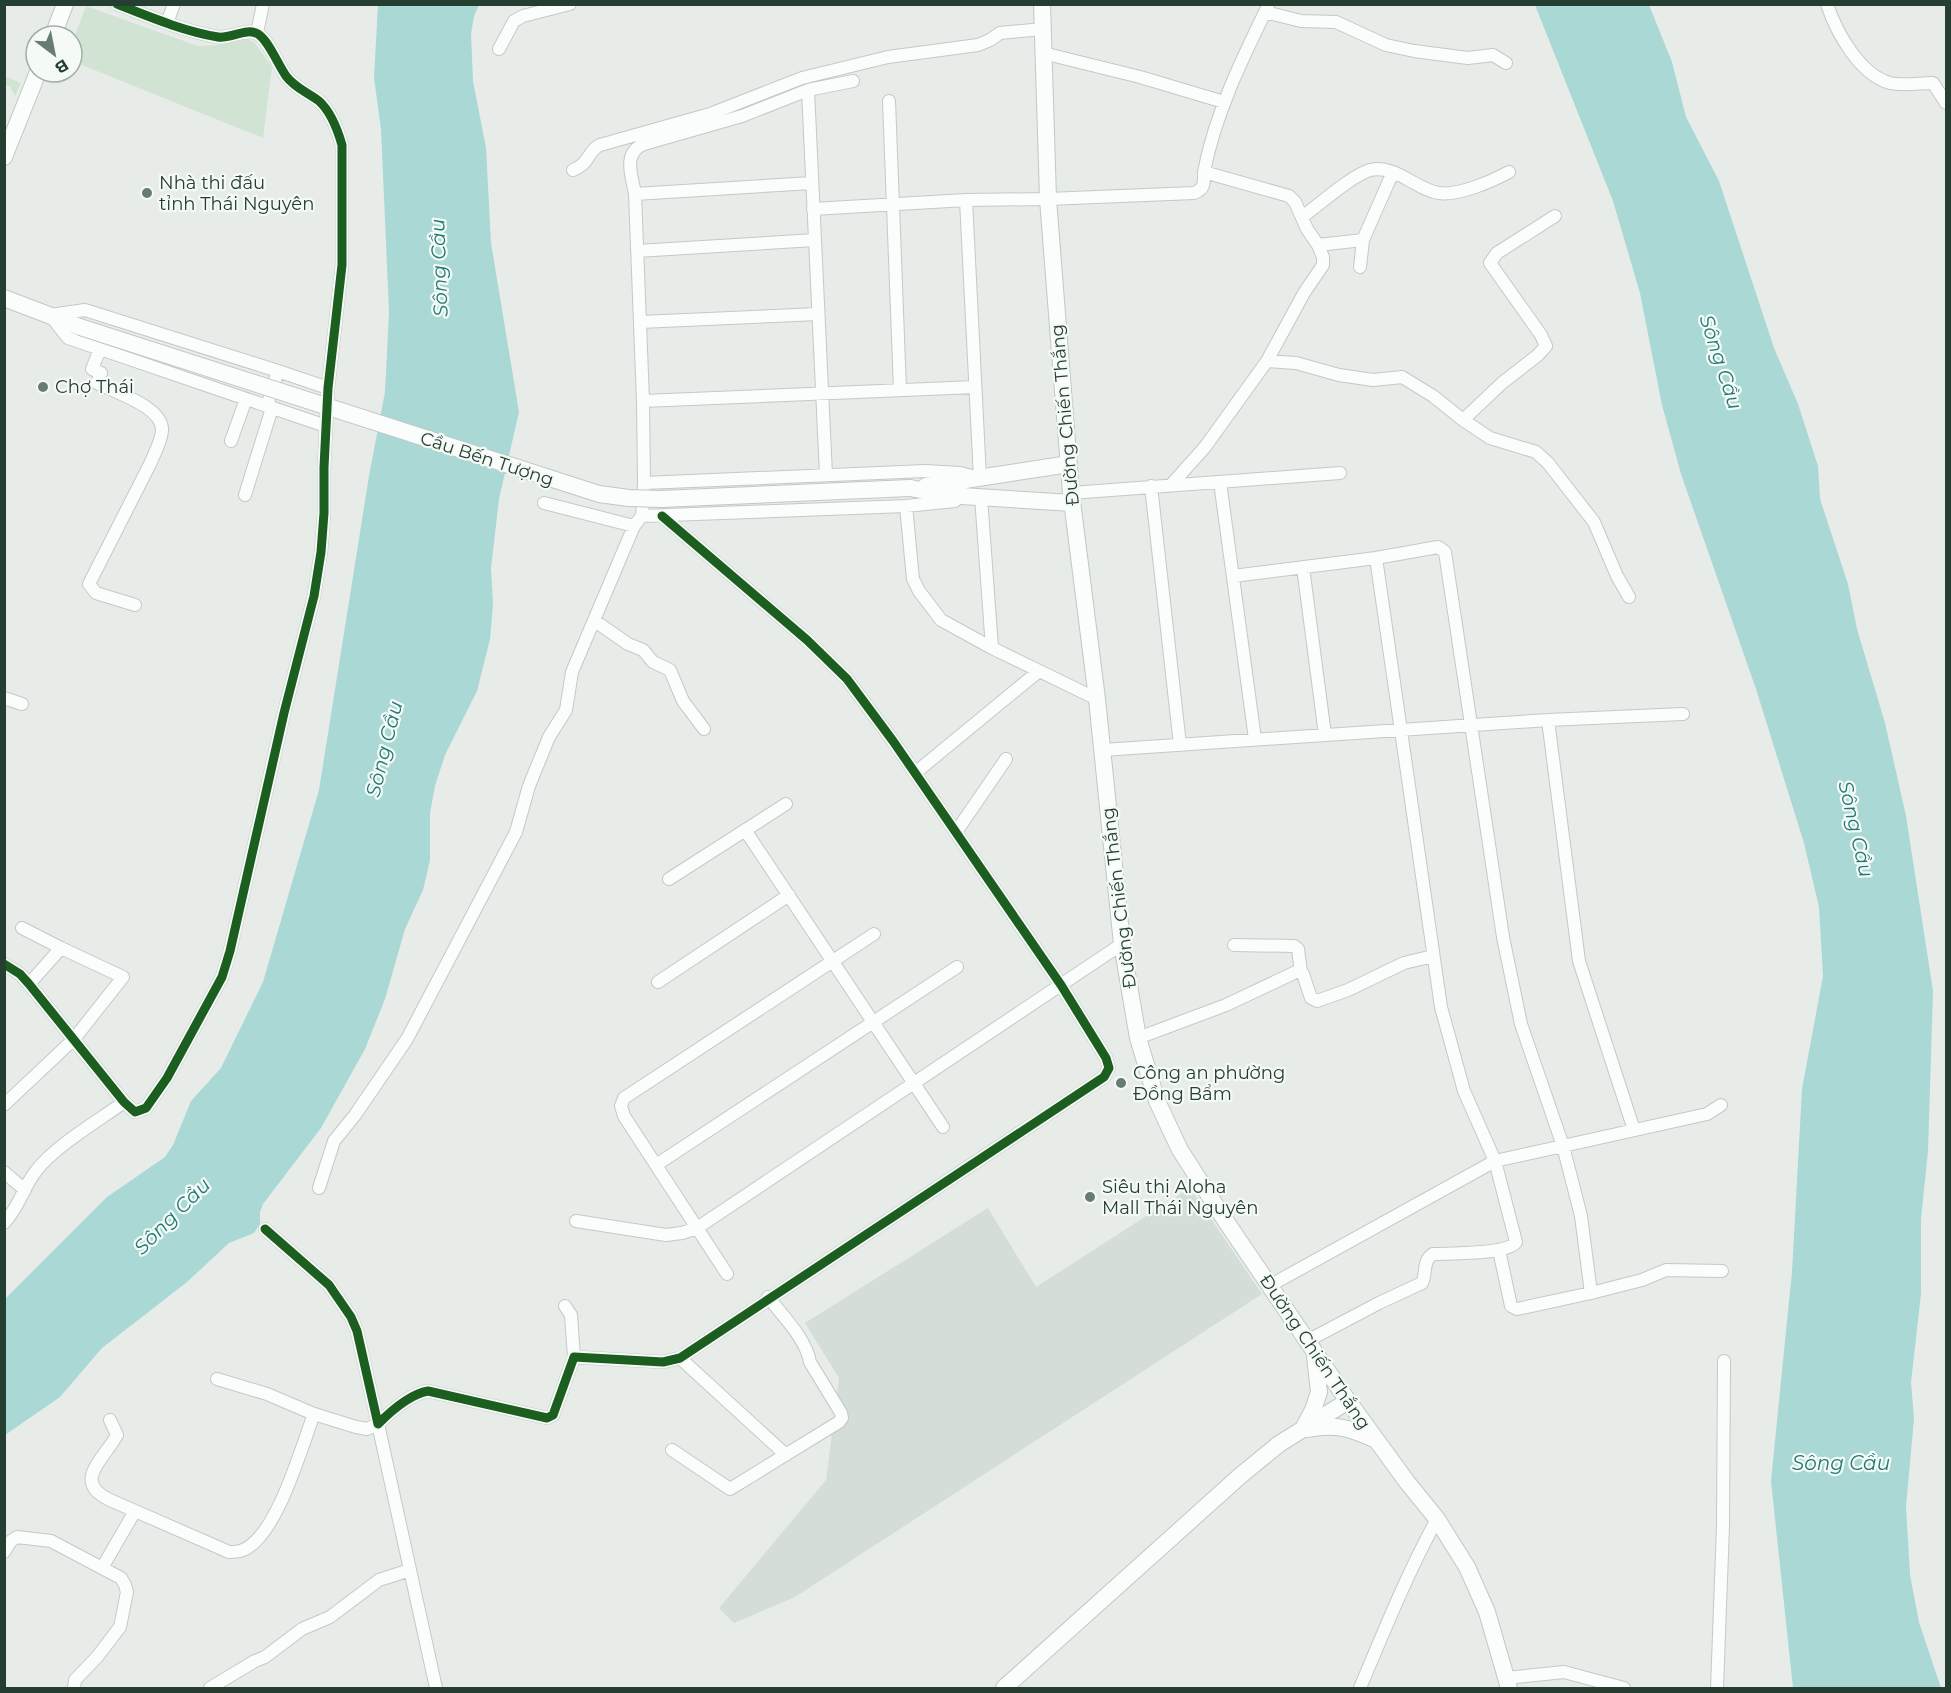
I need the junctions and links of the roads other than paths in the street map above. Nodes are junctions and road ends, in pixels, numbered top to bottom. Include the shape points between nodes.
1 (65, 4) edge
2 (117, 4) edge
3 (174, 4) edge
4 (263, 4) edge
5 (570, 4) edge
6 (1042, 4) edge
7 (1827, 4) edge
8 (1267, 8) edge
9 (167, 23) junction
10 (57, 24) edge
11 (1042, 29) junction
12 (257, 33) junction
13 (499, 49) dead end
14 (1043, 53) junction
15 (1506, 63) dead end
16 (853, 81) dead end
17 (1947, 81) edge
18 (1933, 83) junction
19 (33, 84) edge
20 (808, 90) junction
21 (889, 101) dead end
22 (1224, 102) junction
23 (1947, 103) edge
24 (6, 149) edge
25 (573, 170) dead end
26 (1204, 172) junction
27 (1393, 172) junction
28 (1509, 172) dead end
29 (812, 183) junction
30 (634, 194) junction
31 (1048, 199) junction
32 (966, 200) junction
33 (892, 204) junction
34 (813, 209) junction
35 (1555, 216) dead end
36 (1302, 217) junction
37 (815, 240) junction
38 (1363, 240) junction
39 (1318, 245) junction
40 (637, 250) junction
41 (1360, 267) dead end
42 (4, 298) edge
43 (818, 314) junction
44 (50, 315) junction
45 (640, 322) junction
46 (100, 349) junction
47 (1267, 361) junction
48 (278, 370) junction
49 (975, 387) junction
50 (328, 388) junction
51 (900, 390) junction
52 (822, 393) junction
53 (246, 399) junction
54 (643, 400) junction
55 (270, 407) junction
56 (1463, 420) junction
57 (326, 426) junction
58 (231, 441) dead end
59 (1069, 464) junction
60 (1340, 473) dead end
61 (826, 475) junction
62 (980, 478) junction
63 (1220, 482) junction
64 (644, 483) junction
65 (1171, 485) junction
66 (1151, 486) junction
67 (910, 488) junction
68 (245, 495) dead end
69 (981, 497) junction
70 (1072, 498) junction
71 (544, 503) dead end
72 (906, 506) junction
73 (662, 516) junction
74 (638, 521) junction
75 (1376, 558) junction
76 (1304, 567) junction
77 (1233, 576) junction
78 (1629, 597) dead end
79 (135, 605) dead end
80 (595, 621) junction
81 (992, 648) junction
82 (1039, 671) junction
83 (4, 698) edge
84 (1097, 699) junction
85 (22, 704) dead end
86 (1683, 714) dead end
87 (1548, 720) junction
88 (1471, 725) junction
89 (704, 729) dead end
90 (1402, 730) junction
91 (1325, 735) junction
92 (1255, 739) junction
93 (1180, 745) junction
94 (1103, 750) junction
95 (1006, 759) dead end
96 (915, 773) junction
97 (786, 804) dead end
98 (745, 830) junction
99 (956, 832) junction
100 (669, 879) dead end
101 (789, 895) junction
102 (22, 928) dead end
103 (874, 934) dead end
104 (1122, 945) junction
105 (1234, 945) dead end
106 (61, 948) junction
107 (1433, 956) junction
108 (833, 961) junction
109 (4, 964) edge
110 (957, 967) dead end
111 (1301, 972) junction
112 (658, 982) dead end
113 (29, 984) junction
114 (1061, 985) junction
115 (874, 1022) junction
116 (1138, 1038) junction
117 (74, 1039) junction
118 (915, 1082) junction
119 (124, 1102) junction
120 (4, 1105) edge
121 (1721, 1105) dead end
122 (943, 1127) dead end
123 (1634, 1130) junction
124 (1563, 1146) junction
125 (1495, 1161) junction
126 (656, 1166) junction
127 (4, 1172) edge
128 (319, 1188) dead end
129 (25, 1190) junction
130 (576, 1221) dead end
131 (4, 1223) edge
132 (697, 1228) junction
133 (265, 1229) dead end
134 (1498, 1250) junction
135 (1722, 1271) dead end
136 (727, 1274) dead end
137 (1269, 1286) junction
138 (1591, 1293) junction
139 (768, 1298) junction
140 (565, 1306) dead end
141 (1311, 1347) junction
142 (574, 1357) junction
143 (680, 1358) junction
144 (1724, 1361) dead end
145 (217, 1379) dead end
146 (1348, 1401) junction
147 (314, 1414) junction
148 (110, 1420) dead end
149 (378, 1424) junction
150 (1303, 1429) junction
151 (1374, 1438) junction
152 (672, 1450) dead end
153 (786, 1455) junction
154 (135, 1511) junction
155 (1437, 1519) junction
156 (4, 1552) edge
157 (102, 1568) junction
158 (410, 1570) junction
159 (1508, 1683) edge
160 (74, 1689) edge
161 (210, 1689) edge
162 (436, 1689) edge
163 (1004, 1689) edge
164 (1360, 1689) edge
165 (1624, 1689) edge
166 (1718, 1689) edge

1 - 10 main road
2 - 9 street
3 - 9 street
4 - 12 street
5 - 13 street via 514,21
6 - 11 main road, Đường Chiến Thắng
7 - 18 street via 1848,47 1874,77 1892,84
8 - 15 street via 1301,21 1336,22 1386,45 1468,58 1493,55
8 - 22 street
9 - 12 street via 225,38
11 - 14 main road, Đường Chiến Thắng
11 - 25 street via 1000,33 978,45 888,57 802,78 710,114 600,145 585,164
12 - 50 street via 297,88 320,101 342,146 342,265
14 - 22 street
14 - 31 main road, Đường Chiến Thắng
16 - 20 street
17 - 18 street
18 - 23 street
19 - 24 main road
20 - 29 street
20 - 30 street via 742,116 636,147 630,166
21 - 33 street
22 - 26 street
26 - 31 street via 1203,186 1194,193
26 - 36 street via 1289,196
27 - 28 street via 1441,194 1475,188
27 - 36 street via 1373,170 1360,174
27 - 38 street
29 - 30 street
29 - 34 street
30 - 40 street
31 - 32 street
31 - 59 main road, Đường Chiến Thắng
32 - 33 street
32 - 49 street
33 - 34 street
33 - 51 street
34 - 37 street
35 - 56 street via 1497,254 1490,263 1546,346
36 - 39 street
37 - 40 street
37 - 43 street
38 - 39 street
38 - 41 street
39 - 47 street via 1323,265
40 - 45 street
42 - 44 main road, Cầu Bến Tượng
43 - 45 street
43 - 52 street
44 - 46 street via 68,338
44 - 48 street via 85,310
44 - 67 main road, Cầu Bến Tượng, bridge via 599,494 645,499
45 - 54 street
46 - 53 street
46 - 79 street via 92,369 101,373 97,383 154,412 163,428 151,462 89,584 96,593
47 - 56 street via 1296,363 1372,380 1402,377
47 - 65 street via 1205,447
48 - 50 street
48 - 55 street
49 - 51 street
49 - 62 street
50 - 57 street
51 - 52 street
52 - 54 street
52 - 61 street
53 - 55 street
53 - 58 street
54 - 64 street
55 - 57 street
55 - 68 street
56 - 78 street via 1497,441 1542,457 1594,522
57 - 119 street via 324,513 314,596 230,951 222,977 167,1078 146,1108 135,1112
59 - 62 main road
59 - 70 main road, Đường Chiến Thắng
60 - 63 street
61 - 62 street via 925,471
61 - 64 street
62 - 67 main road
63 - 65 street
63 - 77 street
64 - 74 street
65 - 66 street
66 - 70 street
66 - 93 street
67 - 69 main road
69 - 70 main road
69 - 72 street
69 - 81 street
70 - 84 main road, Đường Chiến Thắng
71 - 74 street
72 - 73 street
72 - 81 street via 913,579 919,591 941,620
73 - 74 street
73 - 96 street via 847,679
74 - 80 street
75 - 76 street
75 - 88 street via 1443,549
75 - 90 street
76 - 77 street
76 - 91 street
77 - 92 street
80 - 89 street via 670,670 677,690
80 - 128 street via 572,672 566,710 549,737 516,832 407,1039 334,1141
81 - 82 street
82 - 84 street
82 - 96 street
83 - 85 street
84 - 94 main road, Đường Chiến Thắng
86 - 87 street
87 - 88 street
87 - 123 street via 1579,961
88 - 90 street
88 - 124 street via 1501,926 1521,1024
90 - 91 street
90 - 107 street
91 - 92 street
92 - 93 street
93 - 94 street
94 - 104 main road, Đường Chiến Thắng
95 - 99 street
96 - 99 street
97 - 98 street
98 - 100 street
98 - 101 street
99 - 114 street
101 - 108 street
101 - 112 street
102 - 106 street
103 - 108 street
104 - 114 street
104 - 116 main road, Đường Chiến Thắng
105 - 111 street via 1294,946 1299,949
106 - 113 street
106 - 117 street via 123,977
107 - 111 street via 1404,963 1317,1001 1311,998
107 - 125 street via 1441,1007 1464,1091
108 - 115 street
108 - 126 street via 624,1098 624,1116
109 - 113 street
110 - 115 street
111 - 116 street
113 - 117 street
114 - 118 street
114 - 139 street via 1106,1058 1109,1068 1104,1077
115 - 118 street
115 - 126 street
116 - 137 main road, Đường Chiến Thắng via 1157,1101 1180,1150
117 - 119 street
117 - 120 street
118 - 122 street
118 - 132 street
119 - 129 street via 36,1169
121 - 123 street via 1707,1113
123 - 124 street
124 - 125 street
124 - 138 street via 1581,1216
125 - 134 street via 1516,1242
125 - 137 street
126 - 132 street
127 - 129 street
129 - 131 street
130 - 132 street via 666,1235
132 - 136 street
133 - 149 street via 329,1285 351,1317
134 - 138 street via 1513,1308
134 - 141 street via 1433,1254 1426,1261 1422,1283 1379,1303
135 - 138 street via 1666,1270
137 - 141 main road, Đường Chiến Thắng
139 - 143 street
139 - 153 street via 809,1354 842,1418
140 - 142 street via 571,1316
141 - 146 main road, Đường Chiến Thắng
141 - 150 main road via 1319,1392
142 - 143 street via 663,1362
142 - 149 street via 551,1417 428,1390 388,1413
143 - 153 street
144 - 166 street
145 - 147 street
146 - 150 main road
146 - 151 main road, Đường Chiến Thắng
147 - 149 street via 367,1429
147 - 154 street via 279,1508 254,1542 242,1550 229,1552
148 - 154 street via 117,1435 94,1469 92,1486 97,1494
149 - 158 street
150 - 151 main road via 1347,1428
150 - 163 main road via 1240,1476
151 - 155 main road, Đường Chiến Thắng
152 - 153 street via 730,1489
154 - 157 street
155 - 159 main road, Đường Chiến Thắng via 1479,1592
155 - 164 street via 1389,1616
156 - 157 street via 17,1537 51,1542
157 - 160 street via 121,1578 125,1585 120,1627 75,1680
158 - 161 street via 379,1580 330,1617 302,1629 265,1657
158 - 162 street
159 - 165 street via 1564,1671

